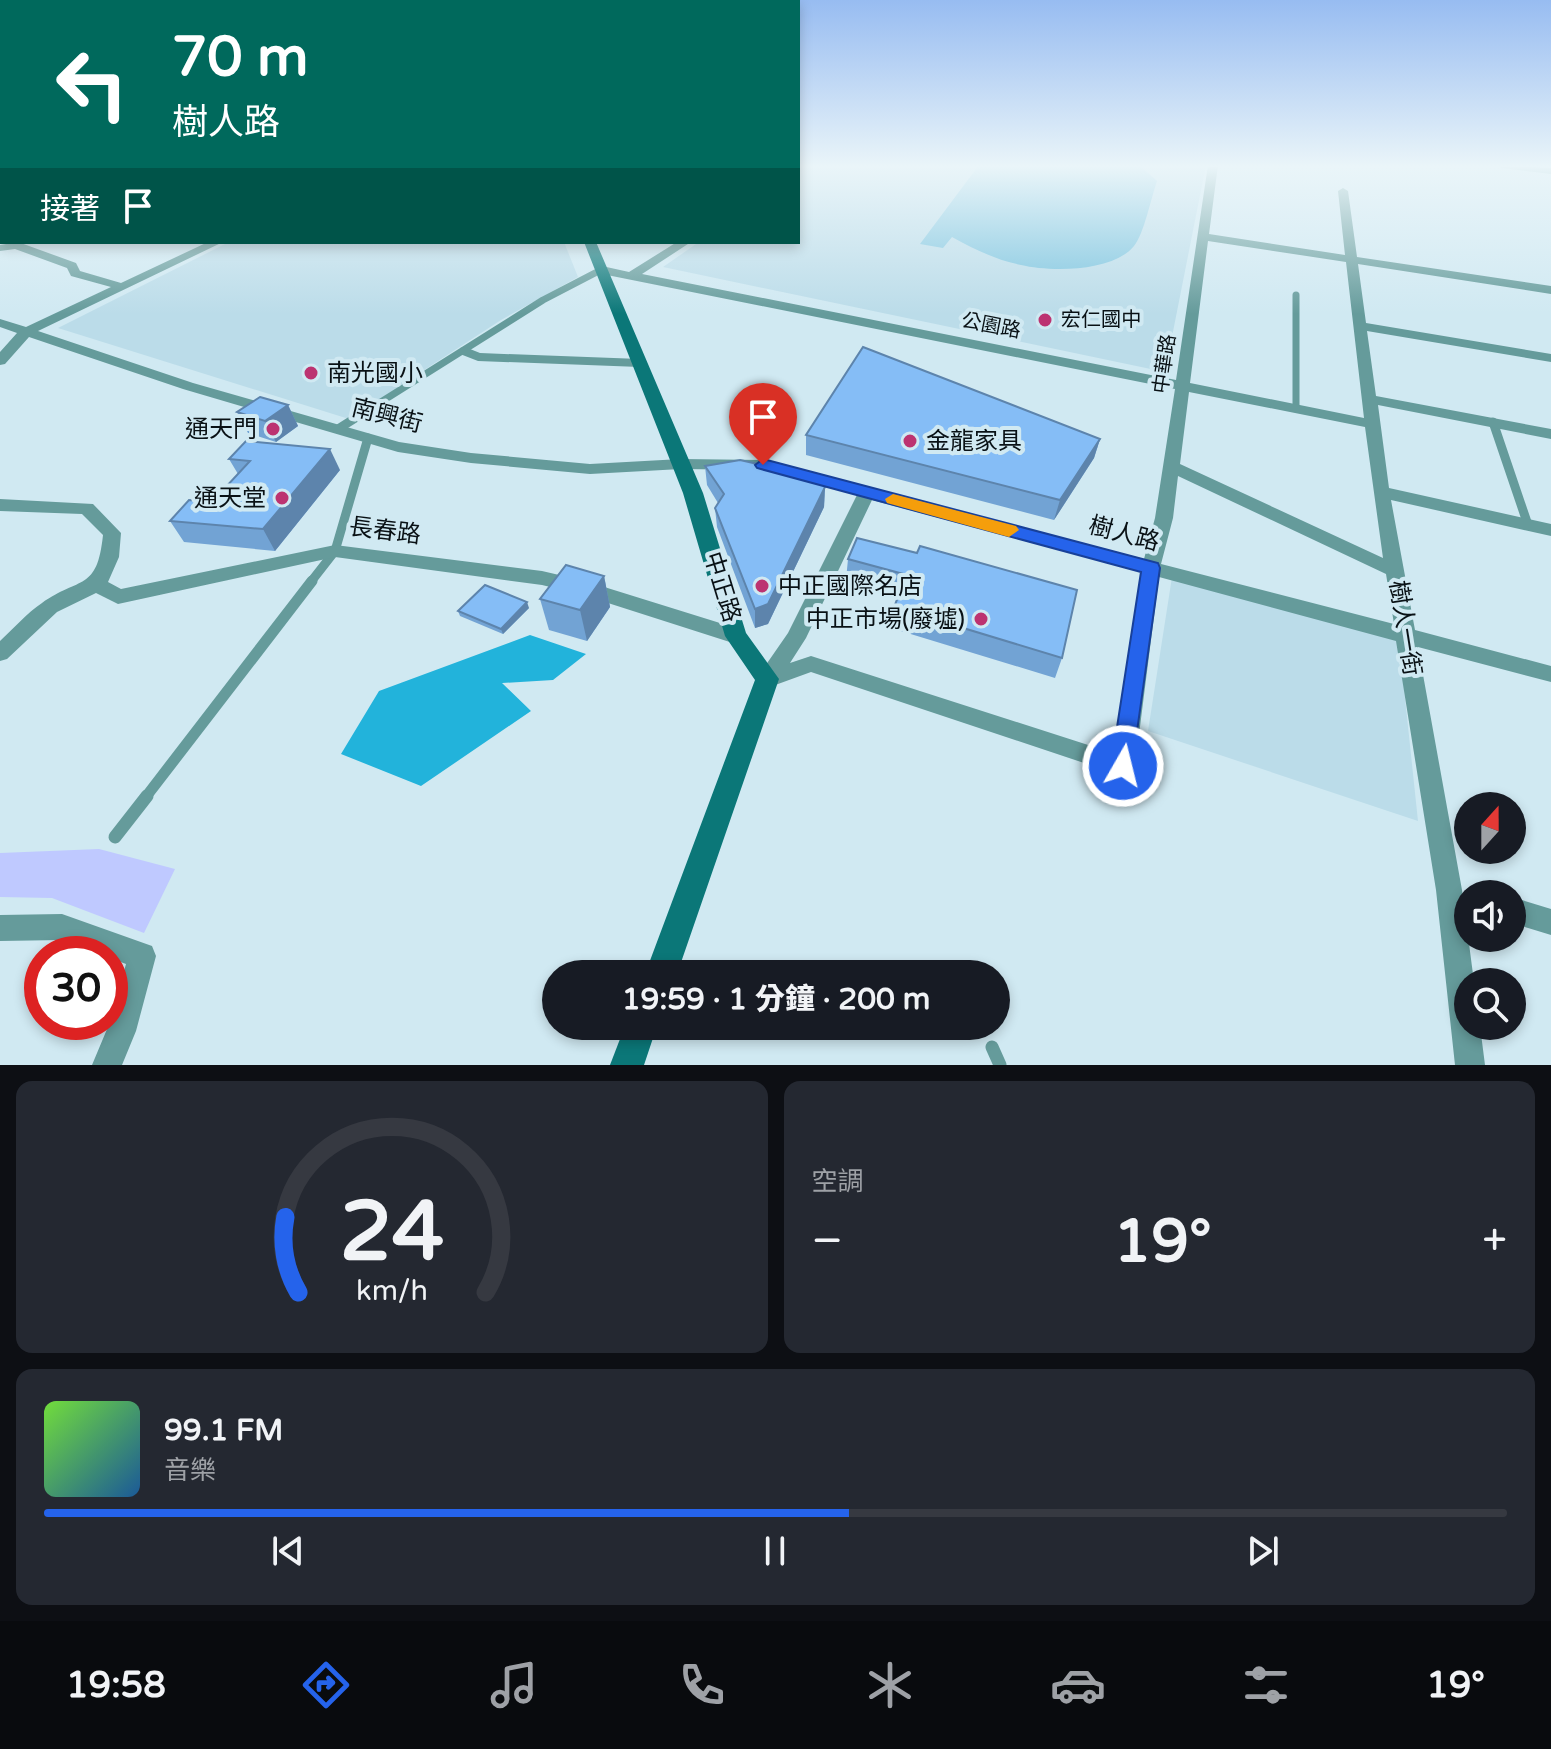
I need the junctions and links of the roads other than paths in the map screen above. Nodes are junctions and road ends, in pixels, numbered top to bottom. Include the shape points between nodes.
1 (1207, 215) edge
2 (1346, 215) edge
3 (1205, 237) junction
4 (213, 244) edge
5 (591, 244) edge
6 (682, 244) edge
7 (0, 248) edge
8 (1353, 260) junction
9 (602, 270) junction
10 (632, 275) junction
11 (123, 287) junction
12 (1551, 290) edge
13 (1296, 295) dead end
14 (0, 323) edge
15 (1360, 326) junction
16 (26, 332) junction
17 (465, 351) junction
18 (1551, 358) edge
19 (0, 361) edge
20 (640, 363) junction
21 (1182, 385) junction
22 (1370, 399) junction
23 (1296, 408) junction
24 (1493, 422) junction
25 (1372, 424) junction
26 (338, 429) junction
27 (1551, 434) edge
28 (368, 438) junction
29 (681, 464) junction
30 (1171, 466) junction
31 (867, 492) junction
32 (1381, 492) junction
33 (0, 505) edge
34 (1528, 525) junction
35 (1551, 530) edge
36 (335, 551) junction
37 (1151, 568) junction
38 (1395, 571) junction
39 (97, 584) junction
40 (1405, 635) junction
41 (736, 636) junction
42 (0, 653) edge
43 (1551, 674) edge
44 (767, 679) junction
45 (115, 837) dead end
46 (1456, 880) edge
47 (1526, 914) edge
48 (1551, 922) edge
49 (0, 928) edge
50 (1463, 952) edge
51 (666, 960) edge
52 (636, 1040) edge
53 (992, 1047) dead end
54 (107, 1065) edge
55 (627, 1065) edge
56 (1000, 1065) edge
57 (1470, 1065) edge

1 - 3 street, 中華路
2 - 8 street, 樹人一街
3 - 8 street
3 - 21 street, 中華路
4 - 11 street
5 - 9 main road, 中正路
6 - 10 street
7 - 11 street via 16,245 72,266 75,273
8 - 12 street
8 - 15 street, 樹人一街
9 - 10 street, 公園路
9 - 17 lane via 543,300
9 - 20 main road, 中正路
10 - 21 street, 公園路
11 - 16 street
13 - 23 lane
14 - 16 street, 南興街
15 - 18 street
15 - 22 street, 樹人一街
16 - 19 street
16 - 26 street, 南興街
17 - 20 street via 478,357
17 - 26 lane
20 - 29 main road, 中正路
21 - 23 street, 公園路
21 - 30 street, 中華路
22 - 24 street
22 - 25 street, 樹人一街
23 - 25 street, 公園路
24 - 27 street
24 - 34 lane
25 - 32 street, 樹人一街
26 - 28 street, 南興街
28 - 29 street, 南興街 via 471,458 590,469
28 - 36 lane
29 - 31 street, 樹人路 via 763,465
29 - 41 main road, 中正路
30 - 37 street, 中華路
30 - 38 street
31 - 37 street, 樹人路
31 - 44 street via 796,638
32 - 34 street
32 - 38 street, 樹人一街
33 - 39 street via 87,508 112,533 110,557
34 - 35 street
36 - 39 street, 長春路 via 118,597
36 - 41 street, 長春路 via 542,578
36 - 45 lane
37 - 40 street, 樹人路
37 - 44 street, 中華路 via 1123,766 811,664
38 - 40 street, 樹人一街
39 - 42 street via 50,607
40 - 43 street, 樹人路
40 - 46 street, 樹人一街
41 - 44 main road, 中正路
44 - 51 main road
47 - 48 street
49 - 54 street via 62,927 142,956
50 - 57 street, 樹人一街
52 - 55 main road
53 - 56 lane

